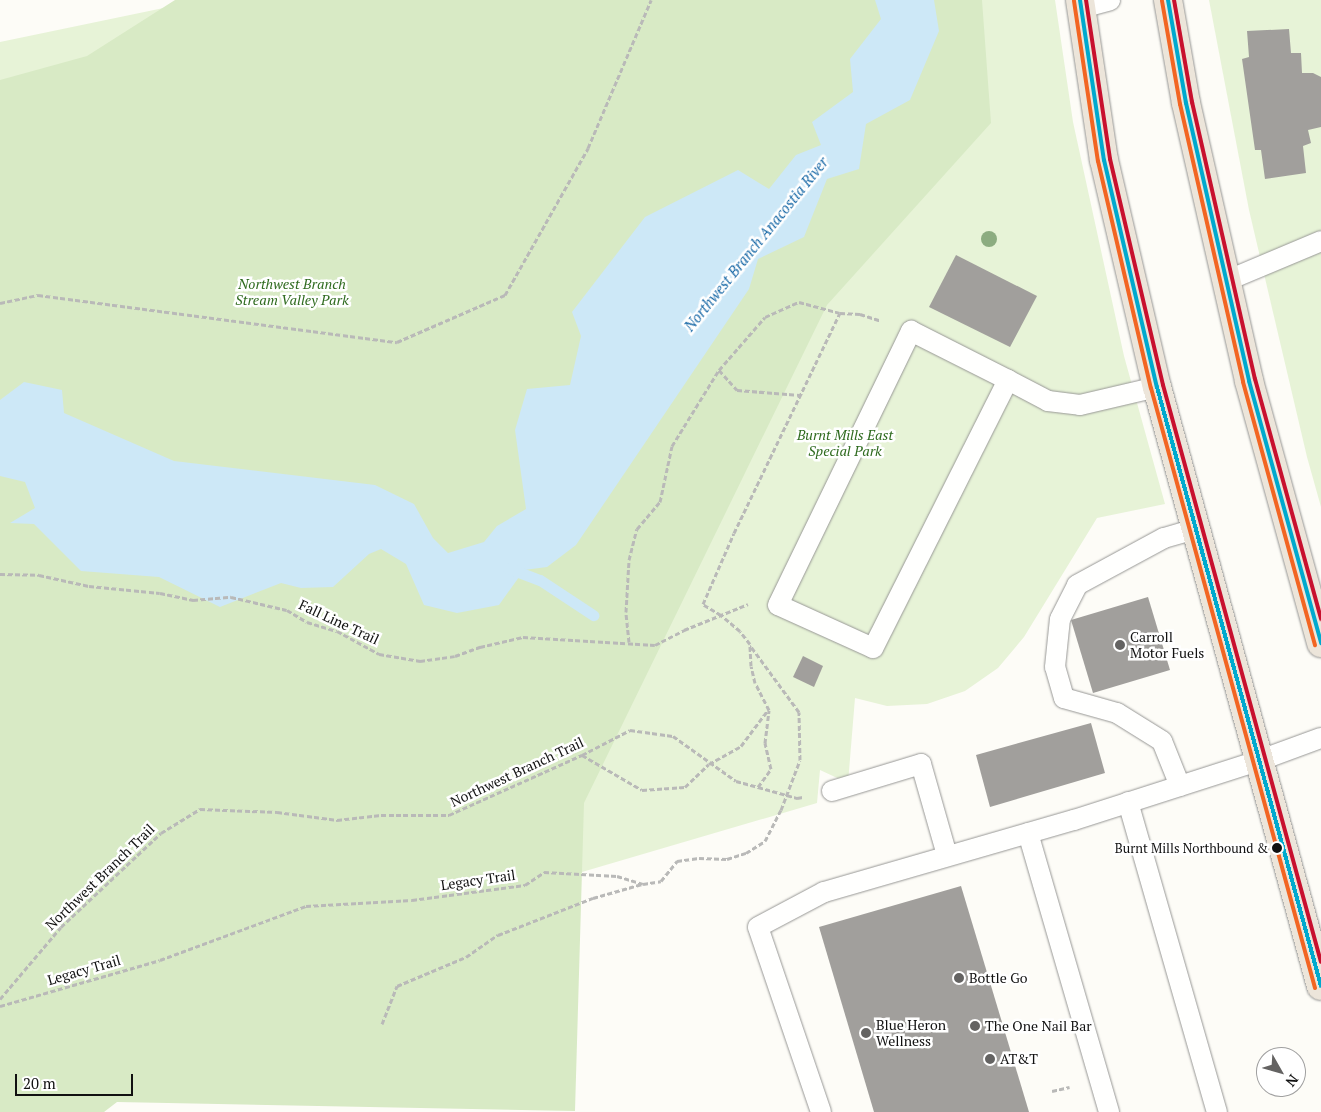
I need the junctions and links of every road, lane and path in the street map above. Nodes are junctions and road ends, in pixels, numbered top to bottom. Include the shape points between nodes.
1 (651, 0) edge
2 (1110, 0) edge
3 (1168, 0) edge
4 (1080, 4) edge
5 (1321, 241) edge
6 (1226, 281) junction
7 (0, 303) edge
8 (840, 313) junction
9 (911, 331) junction
10 (719, 370) junction
11 (1008, 380) junction
12 (1157, 387) junction
13 (800, 396) junction
14 (1195, 529) junction
15 (0, 574) edge
16 (721, 615) junction
17 (629, 642) junction
18 (1321, 643) edge
19 (750, 644) junction
20 (769, 710) junction
21 (1321, 738) edge
22 (582, 755) junction
23 (1258, 761) junction
24 (709, 764) junction
25 (1180, 786) junction
26 (758, 787) junction
27 (832, 790) joint
28 (786, 795) junction
29 (1128, 802) junction
30 (1028, 833) junction
31 (948, 855) junction
32 (643, 884) junction
33 (1321, 986) edge
34 (0, 999) edge
35 (0, 1006) edge
36 (382, 1024) dead end
37 (821, 1112) edge
38 (1109, 1112) edge
39 (1218, 1112) edge

1 - 7 path via 588,148 505,295 397,342 38,295
2 - 4 lane
3 - 6 highway via 1186,104
4 - 12 highway via 1104,160
5 - 6 lane
6 - 18 highway via 1249,381
8 - 9 path via 860,314
8 - 10 path via 799,302 765,317
8 - 13 path
9 - 11 lane
9 - 11 lane via 778,605 873,648
10 - 13 path via 737,390
10 - 17 path via 672,446 660,502 637,529 629,560 626,612
11 - 12 lane via 1048,401 1080,405
12 - 14 highway
13 - 16 path via 703,604
14 - 23 highway
14 - 25 lane via 1164,538 1077,585 1060,619 1055,667 1064,698 1117,713 1162,742
15 - 17 path, Fall Line Trail via 39,575 89,586 160,593 193,600 232,597 287,610 307,622 337,631 379,654 420,661 455,656 524,637
16 - 17 path, Fall Line Trail via 655,645
16 - 19 path
19 - 20 path via 755,683
19 - 28 path via 799,712 800,760
20 - 24 path via 741,746
20 - 26 path via 765,743 771,769
21 - 23 lane
22 - 24 path, Northwest Branch Trail via 630,730 673,736
22 - 24 path via 642,790 684,787
22 - 34 path, Northwest Branch Trail via 450,816 381,815 336,820 277,812 200,809 161,833 61,927
23 - 25 lane
23 - 33 highway
24 - 26 path, Northwest Branch Trail via 736,781
25 - 29 lane
26 - 28 path, Northwest Branch Trail
27 - 28 path, Northwest Branch Trail via 797,798
27 - 31 lane via 921,764
28 - 32 path via 766,841 727,859 677,861 661,881
29 - 30 lane
29 - 39 lane
30 - 31 lane
30 - 38 lane
31 - 37 lane via 824,892 758,927
32 - 35 path, Legacy Trail via 617,876 544,872 525,885 412,900 306,906 160,960
32 - 36 path via 593,898 498,935 466,957 397,986

